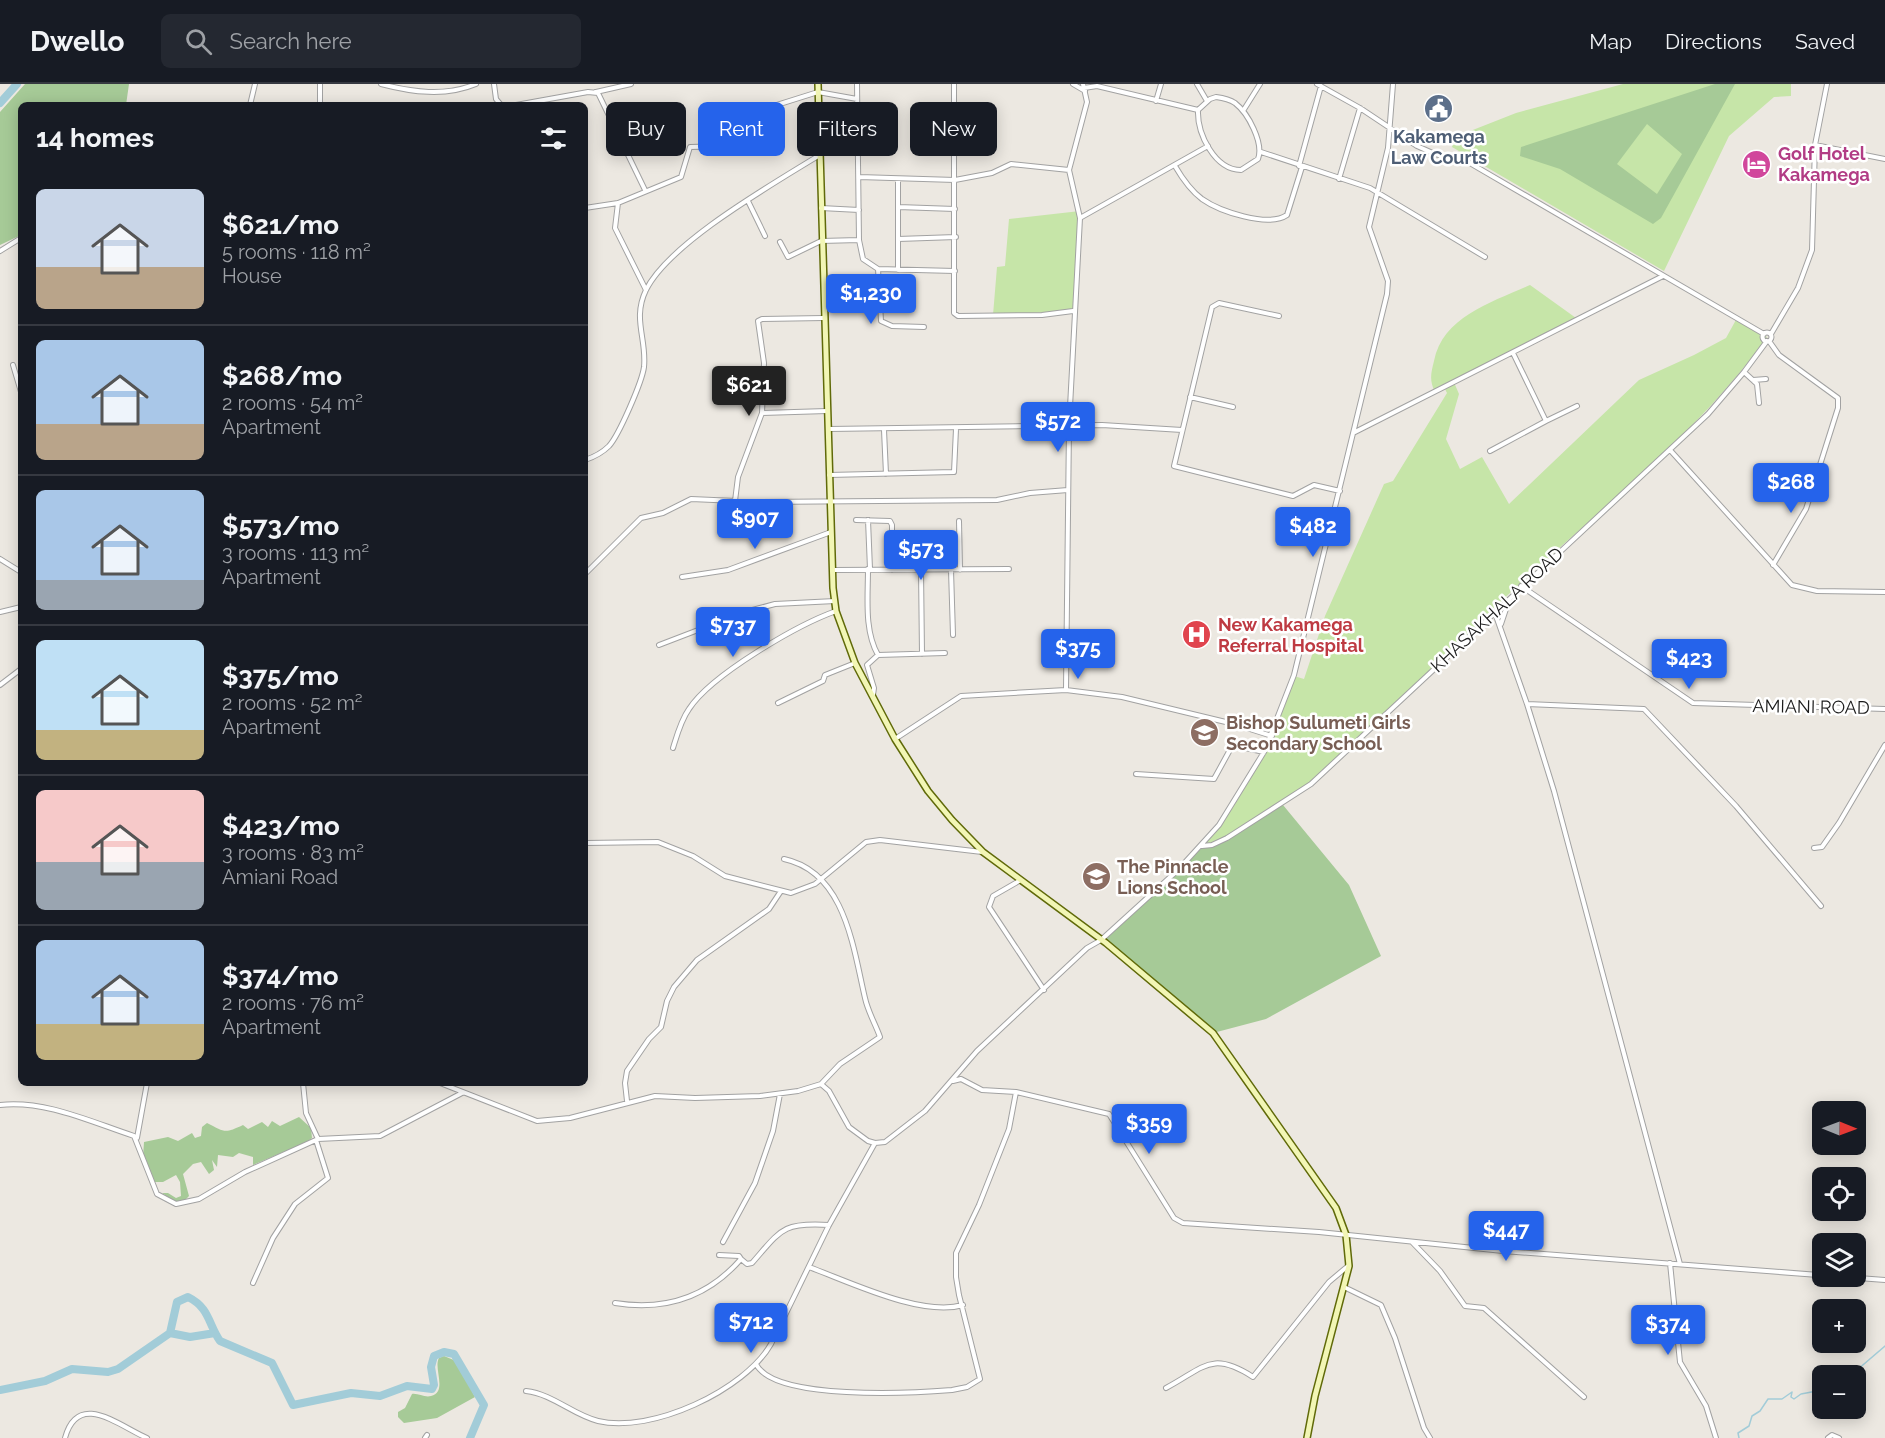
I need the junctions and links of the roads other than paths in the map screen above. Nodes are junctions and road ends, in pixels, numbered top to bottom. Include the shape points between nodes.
1 (255, 84) edge
2 (320, 84) edge
3 (381, 84) edge
4 (476, 84) edge
5 (494, 84) edge
6 (631, 84) edge
7 (818, 84) edge
8 (857, 84) edge
9 (954, 84) edge
10 (1074, 84) edge
11 (1161, 84) edge
12 (1197, 84) edge
13 (1260, 84) edge
14 (1393, 84) edge
15 (1828, 84) edge
16 (1319, 85) edge
17 (1084, 88) edge
18 (596, 92) junction
19 (818, 92) junction
20 (857, 99) junction
21 (1156, 101) junction
22 (1206, 101) junction
23 (251, 102) edge
24 (320, 102) edge
25 (498, 102) edge
26 (535, 102) edge
27 (818, 102) edge
28 (1360, 108) junction
29 (1198, 110) junction
30 (1243, 111) junction
31 (1390, 128) junction
32 (1815, 145) junction
33 (1208, 146) junction
34 (1261, 152) junction
35 (818, 156) joint
36 (1885, 159) edge
37 (1175, 166) junction
38 (1301, 166) junction
39 (1069, 170) junction
40 (859, 177) junction
41 (898, 179) junction
42 (1339, 179) junction
43 (955, 180) junction
44 (645, 191) junction
45 (1377, 193) junction
46 (748, 201) junction
47 (618, 203) junction
48 (898, 207) junction
49 (588, 208) edge
50 (820, 208) junction
51 (956, 209) junction
52 (859, 210) junction
53 (1080, 218) junction
54 (765, 236) dead end
55 (956, 237) junction
56 (898, 239) junction
57 (18, 240) edge
58 (859, 240) junction
59 (821, 241) junction
60 (780, 242) dead end
61 (0, 251) edge
62 (1485, 257) dead end
63 (878, 269) junction
64 (898, 270) junction
65 (955, 271) junction
66 (1663, 276) junction
67 (646, 290) junction
68 (1073, 311) junction
69 (1279, 316) dead end
70 (824, 318) junction
71 (924, 327) dead end
72 (1764, 334) junction
73 (1771, 334) junction
74 (1768, 341) junction
75 (1513, 353) junction
76 (13, 365) dead end
77 (1744, 372) junction
78 (1766, 379) dead end
79 (1753, 380) junction
80 (18, 382) edge
81 (1190, 397) junction
82 (1759, 403) dead end
83 (1577, 406) dead end
84 (1233, 407) dead end
85 (827, 411) junction
86 (762, 412) junction
87 (1546, 421) junction
88 (1069, 426) junction
89 (829, 429) junction
90 (956, 429) junction
91 (885, 430) junction
92 (1182, 430) junction
93 (1354, 432) junction
94 (1670, 450) junction
95 (1490, 451) dead end
96 (588, 459) edge
97 (886, 474) junction
98 (829, 475) junction
99 (1068, 490) junction
100 (1340, 491) junction
101 (829, 500) junction
102 (735, 501) junction
103 (856, 520) dead end
104 (868, 520) junction
105 (959, 521) dead end
106 (831, 532) junction
107 (0, 559) edge
108 (1773, 565) junction
109 (869, 569) junction
110 (1009, 569) dead end
111 (18, 570) edge
112 (833, 570) junction
113 (892, 570) junction
114 (921, 570) junction
115 (951, 570) junction
116 (960, 570) junction
117 (588, 571) edge
118 (682, 577) dead end
119 (1521, 586) junction
120 (1885, 592) edge
121 (1510, 598) junction
122 (835, 601) junction
123 (18, 608) edge
124 (836, 611) junction
125 (0, 612) edge
126 (1495, 613) junction
127 (1501, 624) junction
128 (952, 635) dead end
129 (659, 645) dead end
130 (945, 653) dead end
131 (922, 654) junction
132 (878, 655) junction
133 (855, 663) junction
134 (18, 671) edge
135 (0, 685) edge
136 (1066, 690) junction
137 (872, 698) junction
138 (778, 702) dead end
139 (1527, 704) junction
140 (1885, 709) edge
141 (1272, 736) junction
142 (895, 739) junction
143 (1885, 746) edge
144 (673, 748) dead end
145 (1264, 752) junction
146 (1136, 774) dead end
147 (588, 843) edge
148 (1202, 846) junction
149 (1814, 849) dead end
150 (983, 852) junction
151 (784, 859) dead end
152 (821, 880) junction
153 (1019, 881) junction
154 (781, 891) junction
155 (1821, 906) dead end
156 (1101, 940) junction
157 (1044, 990) junction
158 (952, 1081) junction
159 (821, 1084) junction
160 (146, 1086) edge
161 (303, 1086) edge
162 (447, 1086) edge
163 (1016, 1092) junction
164 (463, 1093) junction
165 (780, 1094) junction
166 (627, 1101) junction
167 (0, 1105) edge
168 (137, 1138) junction
169 (317, 1139) junction
170 (875, 1143) junction
171 (829, 1225) junction
172 (1346, 1235) junction
173 (723, 1242) dead end
174 (1411, 1242) junction
175 (719, 1255) dead end
176 (741, 1259) junction
177 (1670, 1263) junction
178 (1680, 1264) junction
179 (1349, 1266) junction
180 (809, 1267) junction
181 (1885, 1280) edge
182 (253, 1283) dead end
183 (1344, 1287) junction
184 (615, 1303) dead end
185 (963, 1305) junction
186 (756, 1364) junction
187 (1166, 1388) dead end
188 (526, 1391) dead end
189 (1584, 1397) dead end
190 (65, 1438) edge
191 (147, 1438) edge
192 (1307, 1438) edge
193 (1430, 1438) edge
194 (1716, 1438) edge
195 (1828, 1438) edge
196 (1839, 1438) edge

1 - 23 street
2 - 24 street
3 - 4 street via 429,92
5 - 25 street
6 - 18 street
7 - 19 main road
8 - 20 street
9 - 43 street
10 - 17 street
11 - 21 street
12 - 22 street
13 - 30 street
14 - 31 street
15 - 32 street
16 - 28 street
16 - 38 street
17 - 21 street via 1097,86
17 - 39 street via 1086,112
18 - 26 street
18 - 44 street
19 - 20 street
19 - 27 main road
19 - 44 street via 760,111 760,146 689,147 681,177
20 - 40 street
21 - 29 street
22 - 29 street
22 - 30 street via 1226,99
28 - 31 street
28 - 42 street
29 - 33 street
30 - 34 street
31 - 45 street
31 - 66 street via 1427,151 1468,162
32 - 36 street
32 - 73 street via 1812,250 1798,288
33 - 34 street via 1234,170 1252,165
33 - 37 street
34 - 38 street
35 - 46 street
35 - 50 main road
37 - 38 street via 1193,192 1213,205 1272,221 1287,215
37 - 53 street
38 - 42 street
39 - 43 street via 1011,164
39 - 53 street
40 - 41 street
40 - 52 street
41 - 43 street
41 - 48 street
42 - 45 street
43 - 51 street
44 - 47 street
45 - 62 street
45 - 93 street via 1370,234 1388,285
46 - 54 street
46 - 67 street via 668,261
47 - 49 street
47 - 67 street via 615,228
48 - 51 street
48 - 56 street
50 - 52 street
50 - 59 main road
51 - 55 street
52 - 58 street
53 - 68 street
55 - 56 street
55 - 65 street
56 - 64 street
57 - 61 street
58 - 59 street
58 - 63 street via 863,259
59 - 60 street via 788,257
59 - 70 main road
63 - 64 street
63 - 71 street via 881,321 892,326
64 - 65 street
65 - 68 street via 956,315
66 - 72 street
66 - 75 street
67 - 96 street via 638,321 644,355 641,379 611,443
68 - 88 street
69 - 81 street via 1215,304
70 - 85 main road
70 - 86 street via 758,321 764,363
72 - 73 street
72 - 74 street
73 - 74 street
74 - 77 street, KHASAKHALA ROAD
74 - 108 street via 1779,355 1838,398 1806,509
75 - 87 street
75 - 93 street
76 - 80 street
77 - 79 street
77 - 94 street, KHASAKHALA ROAD via 1714,408
78 - 79 street
79 - 82 street
81 - 84 street
81 - 92 street
83 - 87 street
85 - 86 street
85 - 89 main road
86 - 102 street via 738,477
87 - 95 street
88 - 90 street
88 - 92 street
88 - 99 street
89 - 91 street
89 - 98 main road
90 - 91 street
90 - 97 street via 954,472
91 - 97 street
92 - 100 street via 1174,466 1293,496 1314,485
93 - 100 street
94 - 108 street
94 - 119 street, KHASAKHALA ROAD
97 - 98 street
98 - 101 main road
99 - 101 street via 997,500
99 - 136 street
100 - 141 street via 1299,659
101 - 102 street
101 - 106 main road
102 - 117 street via 691,499 663,513 641,518
103 - 104 street
104 - 109 street
104 - 113 street via 884,519 892,525
105 - 116 street
106 - 112 main road
106 - 118 street via 728,570
107 - 111 street
108 - 120 street via 1792,585 1802,589
109 - 112 street
109 - 113 street
109 - 132 street via 868,630
110 - 116 street
112 - 122 main road
113 - 114 street
114 - 115 street
114 - 131 street
115 - 116 street
115 - 128 street
119 - 121 street, KHASAKHALA ROAD
119 - 140 street, AMIANI ROAD via 1693,703
121 - 126 street, KHASAKHALA ROAD
121 - 127 street
122 - 124 main road
122 - 129 street via 775,604
123 - 125 street
124 - 133 main road
124 - 144 street via 789,632 707,689 690,707
126 - 127 street
126 - 148 street, KHASAKHALA ROAD via 1311,784 1227,838
127 - 139 street
130 - 131 street
131 - 132 street
132 - 137 street via 867,665 874,688
133 - 137 main road
133 - 138 street
134 - 135 street
136 - 141 street via 1122,697
136 - 142 street via 961,696
137 - 142 main road
139 - 155 street via 1644,709 1736,806
139 - 178 street via 1554,791
141 - 145 street
142 - 150 main road via 928,790
143 - 149 street via 1839,824 1822,847
145 - 146 street via 1231,748 1214,779
145 - 148 street
147 - 154 street via 658,842 693,856 725,876
148 - 156 street
150 - 152 street via 880,840 866,842
150 - 153 main road
151 - 152 street via 802,863
152 - 154 street via 798,892
152 - 159 street via 849,928 869,1014 880,1037 840,1064
153 - 156 main road
153 - 157 street via 993,896 989,907
154 - 166 street via 769,909 697,960 674,987 661,1027 627,1071
156 - 157 street via 1087,948
156 - 172 main road via 1213,1033 1327,1192
157 - 158 street via 978,1051
158 - 163 street via 961,1080 982,1090
158 - 170 street via 907,1127 885,1142
159 - 165 street
159 - 170 street via 849,1127
160 - 168 street
161 - 169 street via 306,1113
162 - 164 street
163 - 172 street via 1109,1114 1179,1222
163 - 185 street via 1009,1129 956,1253 956,1277
164 - 166 street via 537,1121 570,1118
164 - 169 street via 380,1136
165 - 166 street via 655,1096
165 - 173 street via 773,1131 755,1183
167 - 168 street via 27,1104 50,1109
168 - 169 street via 157,1194 176,1204 199,1199 245,1172
169 - 182 street via 328,1178 295,1204 273,1238
170 - 171 street
171 - 176 street via 787,1227 752,1263
171 - 180 street
172 - 174 street
172 - 179 main road
174 - 177 street
174 - 189 street via 1440,1271 1465,1306 1484,1308
175 - 176 street
176 - 184 street via 703,1289 674,1304 649,1307
177 - 178 street
177 - 194 street via 1680,1362 1706,1406
178 - 181 street
179 - 183 main road
179 - 187 street via 1329,1282 1253,1377 1230,1364 1212,1362
180 - 185 street via 918,1306 950,1309
180 - 186 street via 771,1344
183 - 192 main road
183 - 193 street via 1381,1305
185 - 186 street via 980,1379 967,1387 858,1394 794,1386 763,1374
186 - 188 street via 742,1378 692,1406 634,1421 597,1421 548,1397
190 - 191 street via 68,1426 85,1414 103,1415
195 - 196 street

